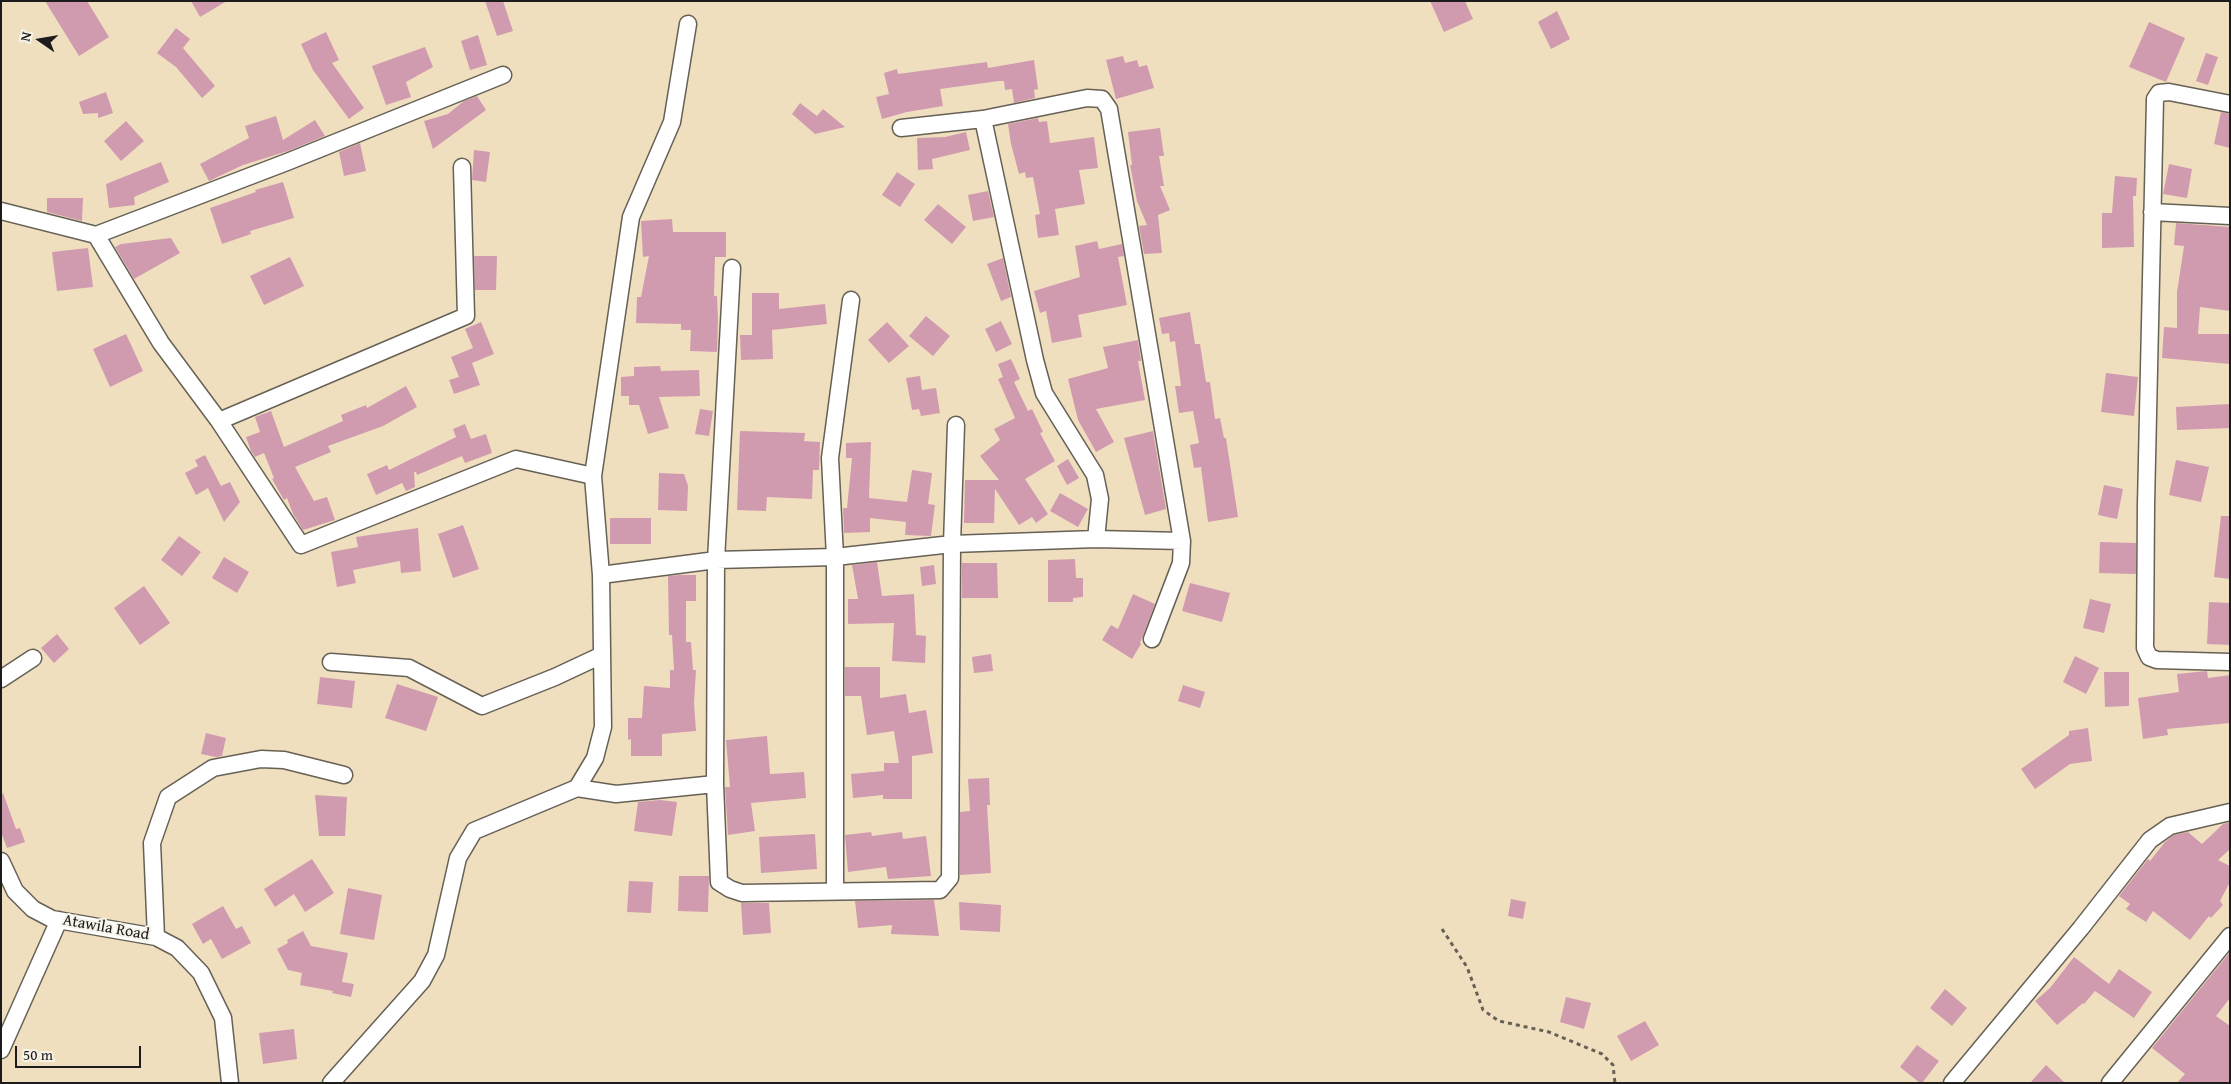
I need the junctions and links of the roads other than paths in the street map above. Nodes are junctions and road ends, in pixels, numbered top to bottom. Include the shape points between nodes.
1 (688, 24) dead end
2 (504, 75) dead end
3 (2230, 104) edge
4 (983, 119) junction
5 (901, 128) dead end
6 (462, 168) dead end
7 (1, 211) edge
8 (2152, 212) junction
9 (2230, 216) edge
10 (96, 235) junction
11 (732, 268) dead end
12 (851, 300) dead end
13 (219, 421) junction
14 (956, 425) dead end
15 (593, 476) junction
16 (1096, 539) junction
17 (1182, 541) junction
18 (952, 544) junction
19 (835, 557) junction
20 (716, 560) junction
21 (601, 575) junction
22 (1152, 639) dead end
23 (602, 655) junction
24 (33, 658) dead end
25 (331, 662) dead end
26 (2230, 662) edge
27 (1, 679) edge
28 (344, 775) dead end
29 (715, 784) junction
30 (577, 788) junction
31 (2230, 812) edge
32 (1, 861) edge
33 (835, 891) junction
34 (59, 920) junction
35 (2230, 936) edge
36 (156, 937) junction
37 (1, 1050) edge
38 (230, 1083) edge
39 (330, 1083) edge
40 (1952, 1083) edge
41 (2110, 1083) edge

1 - 15 street via 672,122 631,217
2 - 10 street
3 - 8 street via 2169,92 2159,93 2155,99
4 - 5 street
4 - 16 street via 1044,393 1095,475 1100,499
4 - 17 street via 1087,98 1102,99 1109,109
6 - 13 street via 466,316
7 - 10 street
8 - 9 street
8 - 26 street via 2145,648 2149,657 2157,660
10 - 13 street via 161,343
11 - 20 street
12 - 19 street via 830,458
13 - 15 street via 301,545 516,458
14 - 18 street
15 - 21 street
16 - 17 street
16 - 18 street
17 - 22 street via 1181,563
18 - 19 street
18 - 33 street via 950,878 940,890
19 - 20 street
19 - 33 street
20 - 21 street
20 - 29 street
21 - 23 street
23 - 25 street via 482,706 409,668
23 - 30 street via 603,727 595,758
24 - 27 street
28 - 36 street via 284,760 261,758 213,768 168,797 152,843
29 - 30 street via 616,794
29 - 33 street via 719,882 742,893
30 - 39 street via 474,831 458,858 436,955 422,981
31 - 40 street via 2170,826 2150,840
32 - 34 street, Atawila Road via 15,890 33,909
34 - 36 street, Atawila Road
34 - 37 street
35 - 41 street
36 - 38 street, Atawila Road via 177,948 201,973 223,1018

